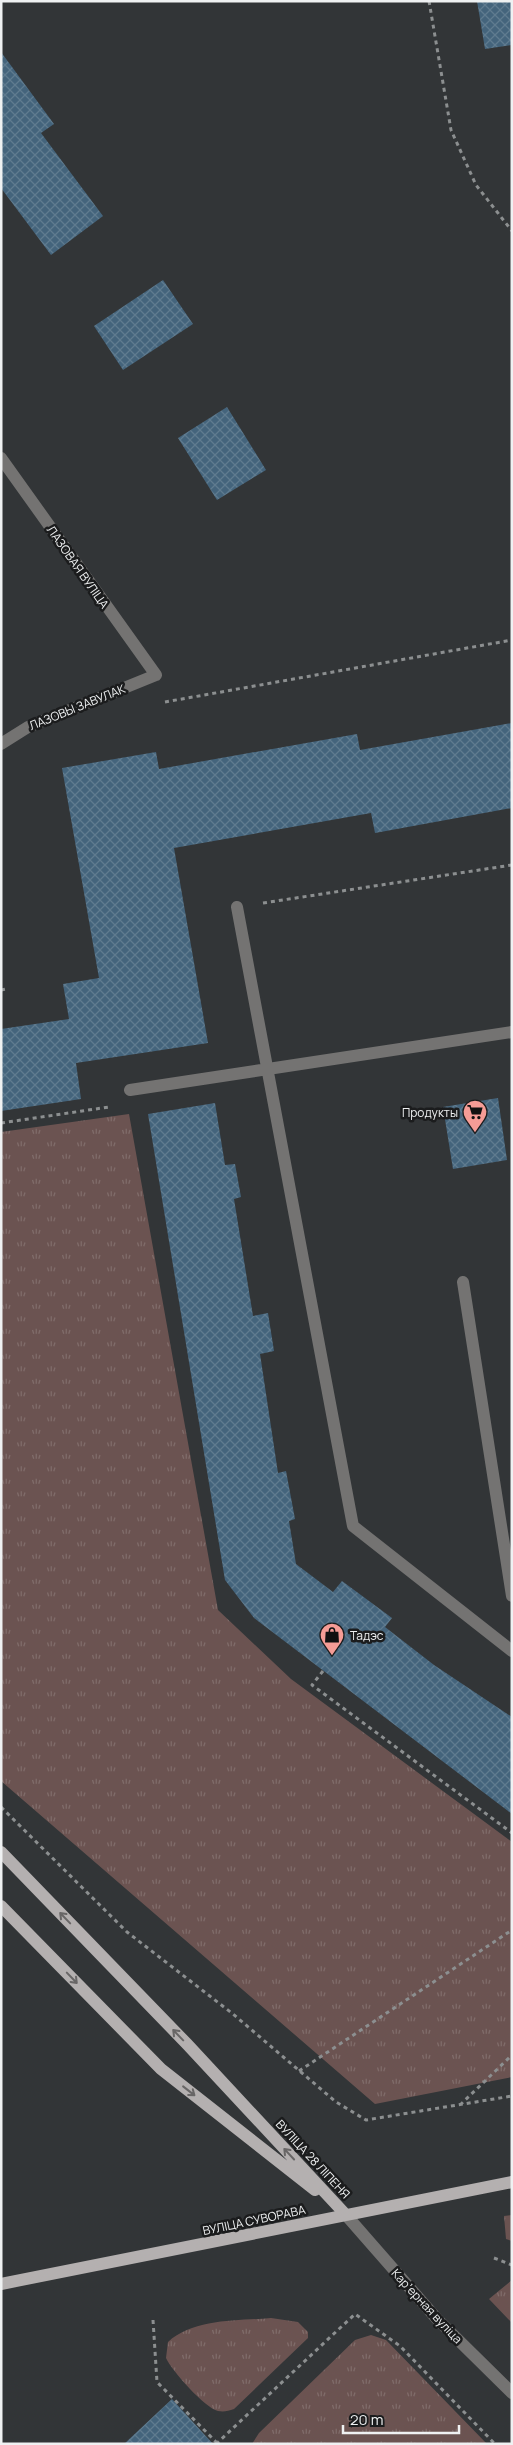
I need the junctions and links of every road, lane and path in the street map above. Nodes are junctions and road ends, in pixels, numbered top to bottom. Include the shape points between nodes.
1 (429, 1) edge
2 (512, 230) edge
3 (1, 458) edge
4 (512, 640) edge
5 (156, 676) joint
6 (164, 702) dead end
7 (1, 744) edge
8 (512, 865) edge
9 (237, 907) joint
10 (7, 989) dead end
11 (1, 990) edge
12 (512, 1032) edge
13 (267, 1068) junction
14 (130, 1090) joint
15 (1, 1123) edge
16 (462, 1282) dead end
17 (512, 1596) edge
18 (512, 1651) edge
19 (323, 1670) dead end
20 (1, 1807) edge
21 (512, 1833) edge
22 (1, 1852) edge
23 (1, 1906) edge
24 (512, 1930) edge
25 (512, 2055) edge
26 (299, 2071) junction
27 (512, 2096) edge
28 (460, 2105) junction
29 (512, 2182) edge
30 (346, 2215) junction
31 (494, 2258) dead end
32 (512, 2265) edge
33 (1, 2284) edge
34 (152, 2320) dead end
35 (512, 2393) edge
36 (217, 2443) edge
37 (495, 2444) edge

1 - 2 path via 451,130 476,185
3 - 5 street, ЛАЗОВАЯ ВУЛІЦА
4 - 6 path
5 - 7 street, ЛАЗОВЫ ЗАВУЛАК via 28,726
8 - 9 path
9 - 13 street
10 - 11 path
12 - 13 street
13 - 14 street
13 - 18 street via 352,1526
14 - 15 path via 111,1107
16 - 17 street
19 - 21 path via 312,1685
20 - 26 path via 127,1932 233,2014
30 -> 22 main road, ВУЛІЦА 28 ЛІПЕНЯ via 187,2044
23 -> 30 main road, ВУЛІЦА 28 ЛІПЕНЯ via 161,2070
24 - 26 path
25 - 28 path
26 - 28 path via 336,2102 366,2120
27 - 28 path
29 - 30 main road, ВУЛІЦА СУВОРАВА
30 - 33 main road, ВУЛІЦА СУВОРАВА
30 - 35 street, Карʼерная вуліца via 437,2319
31 - 32 path
34 - 36 path via 157,2382
36 - 37 path via 355,2314 400,2346

